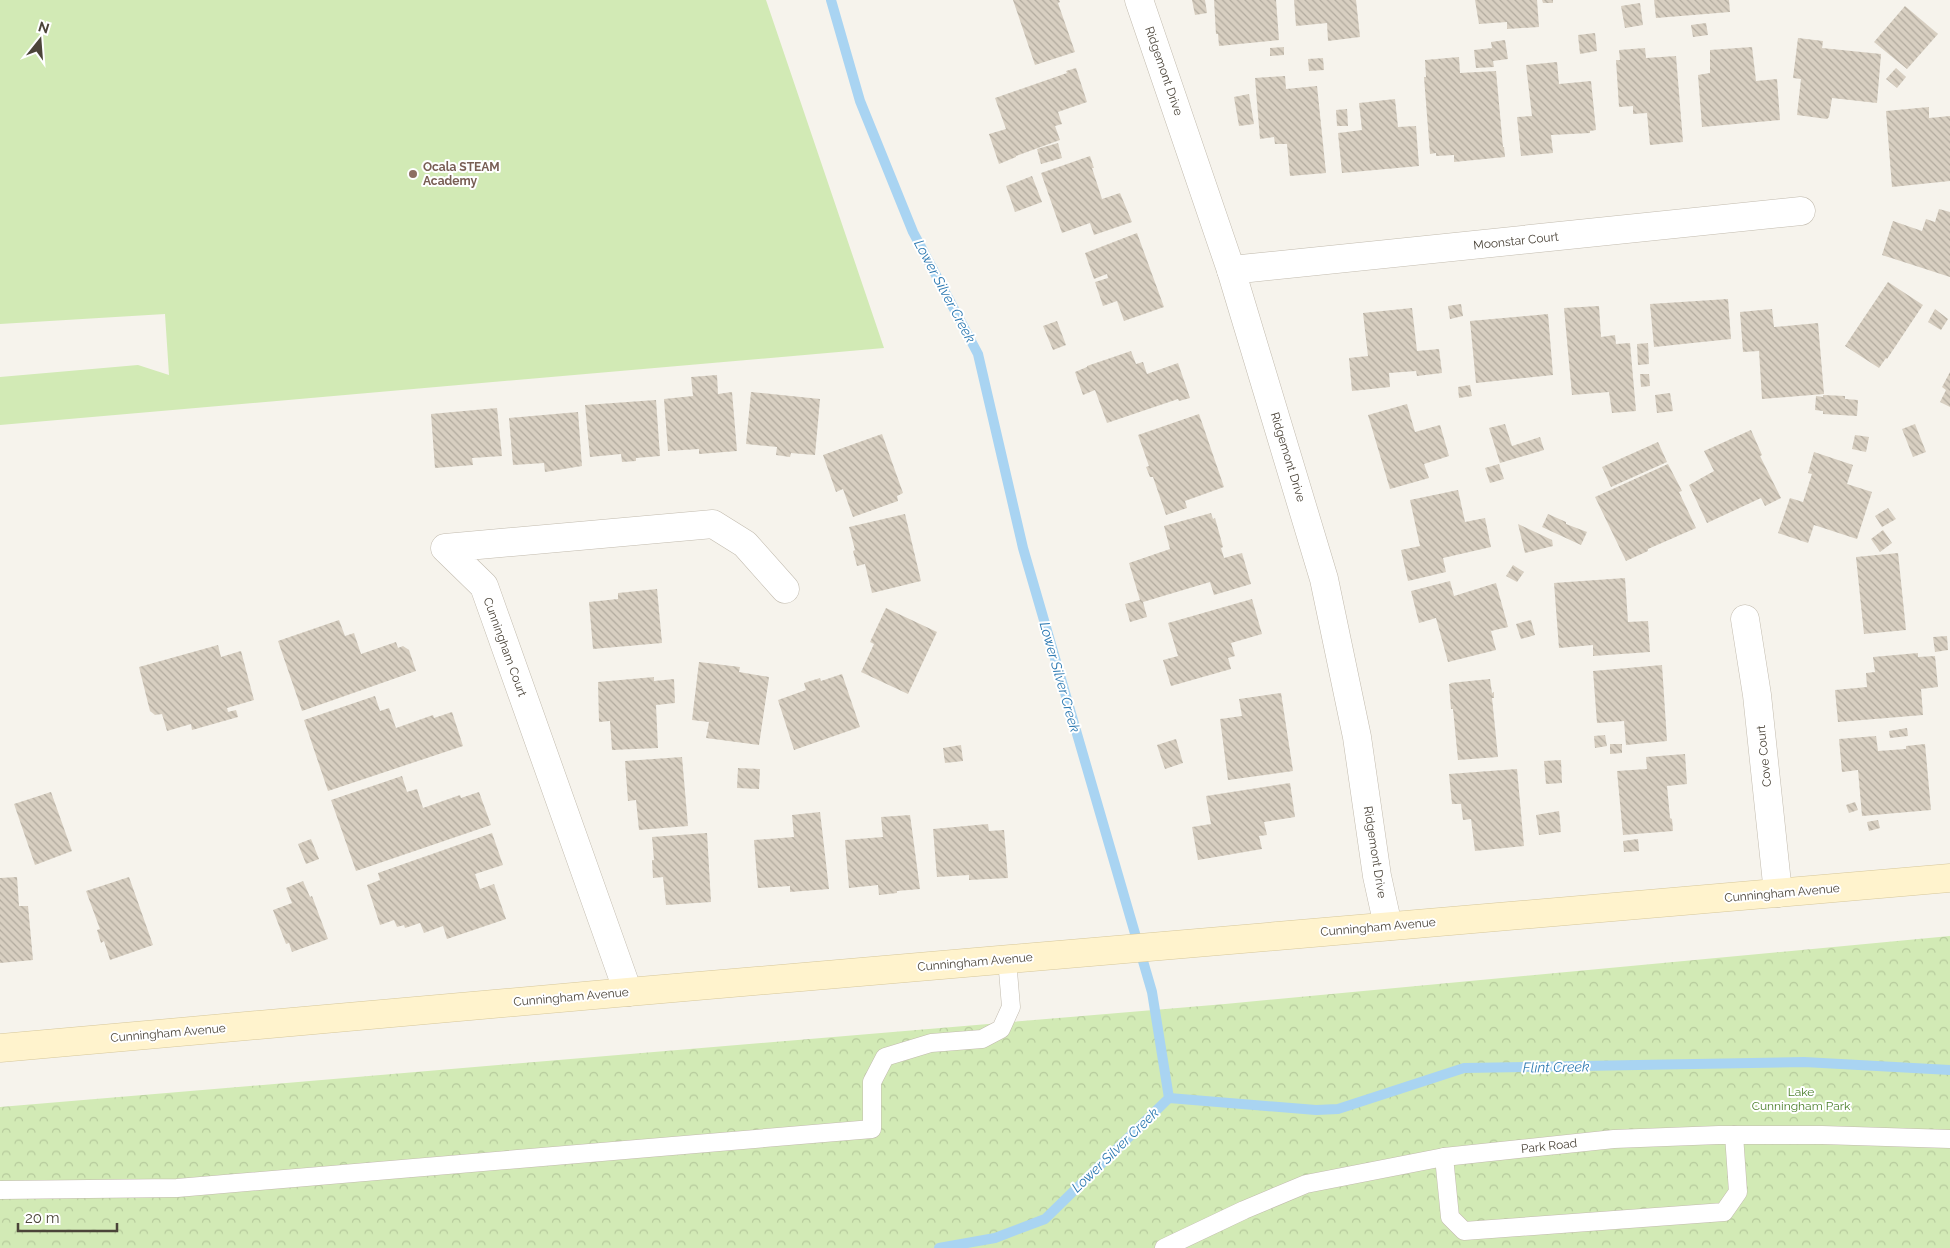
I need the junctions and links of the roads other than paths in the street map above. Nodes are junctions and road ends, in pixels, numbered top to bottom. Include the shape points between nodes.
1 (1139, 0) edge
2 (1801, 212) dead end
3 (1232, 270) junction
4 (785, 590) dead end
5 (1745, 619) dead end
6 (1950, 878) edge
7 (1778, 893) junction
8 (1388, 926) junction
9 (1008, 959) junction
10 (628, 992) junction
11 (0, 1048) edge
12 (1734, 1135) junction
13 (1950, 1139) edge
14 (1444, 1157) junction
15 (0, 1190) edge
16 (1164, 1248) edge

1 - 3 street, Ridgemont Drive
2 - 3 street, Moonstar Court
3 - 8 street, Ridgemont Drive via 1324,579 1357,737 1377,876
4 - 10 street, Cunningham Court via 745,544 713,524 445,548 484,586
5 - 7 street, Cove Court via 1757,695
6 - 7 street, Cunningham Avenue
7 - 8 street, Cunningham Avenue
8 - 9 street, Cunningham Avenue
9 - 10 street, Cunningham Avenue
9 - 15 lane via 1012,1007 1002,1029 982,1039 931,1043 885,1057 872,1082 872,1129 177,1188
10 - 11 street, Cunningham Avenue
12 - 13 lane, Park Road
12 - 14 lane, Park Road via 1614,1139
12 - 14 lane via 1738,1192 1724,1212 1680,1217 1464,1231 1450,1217
14 - 16 lane, Park Road via 1306,1184

